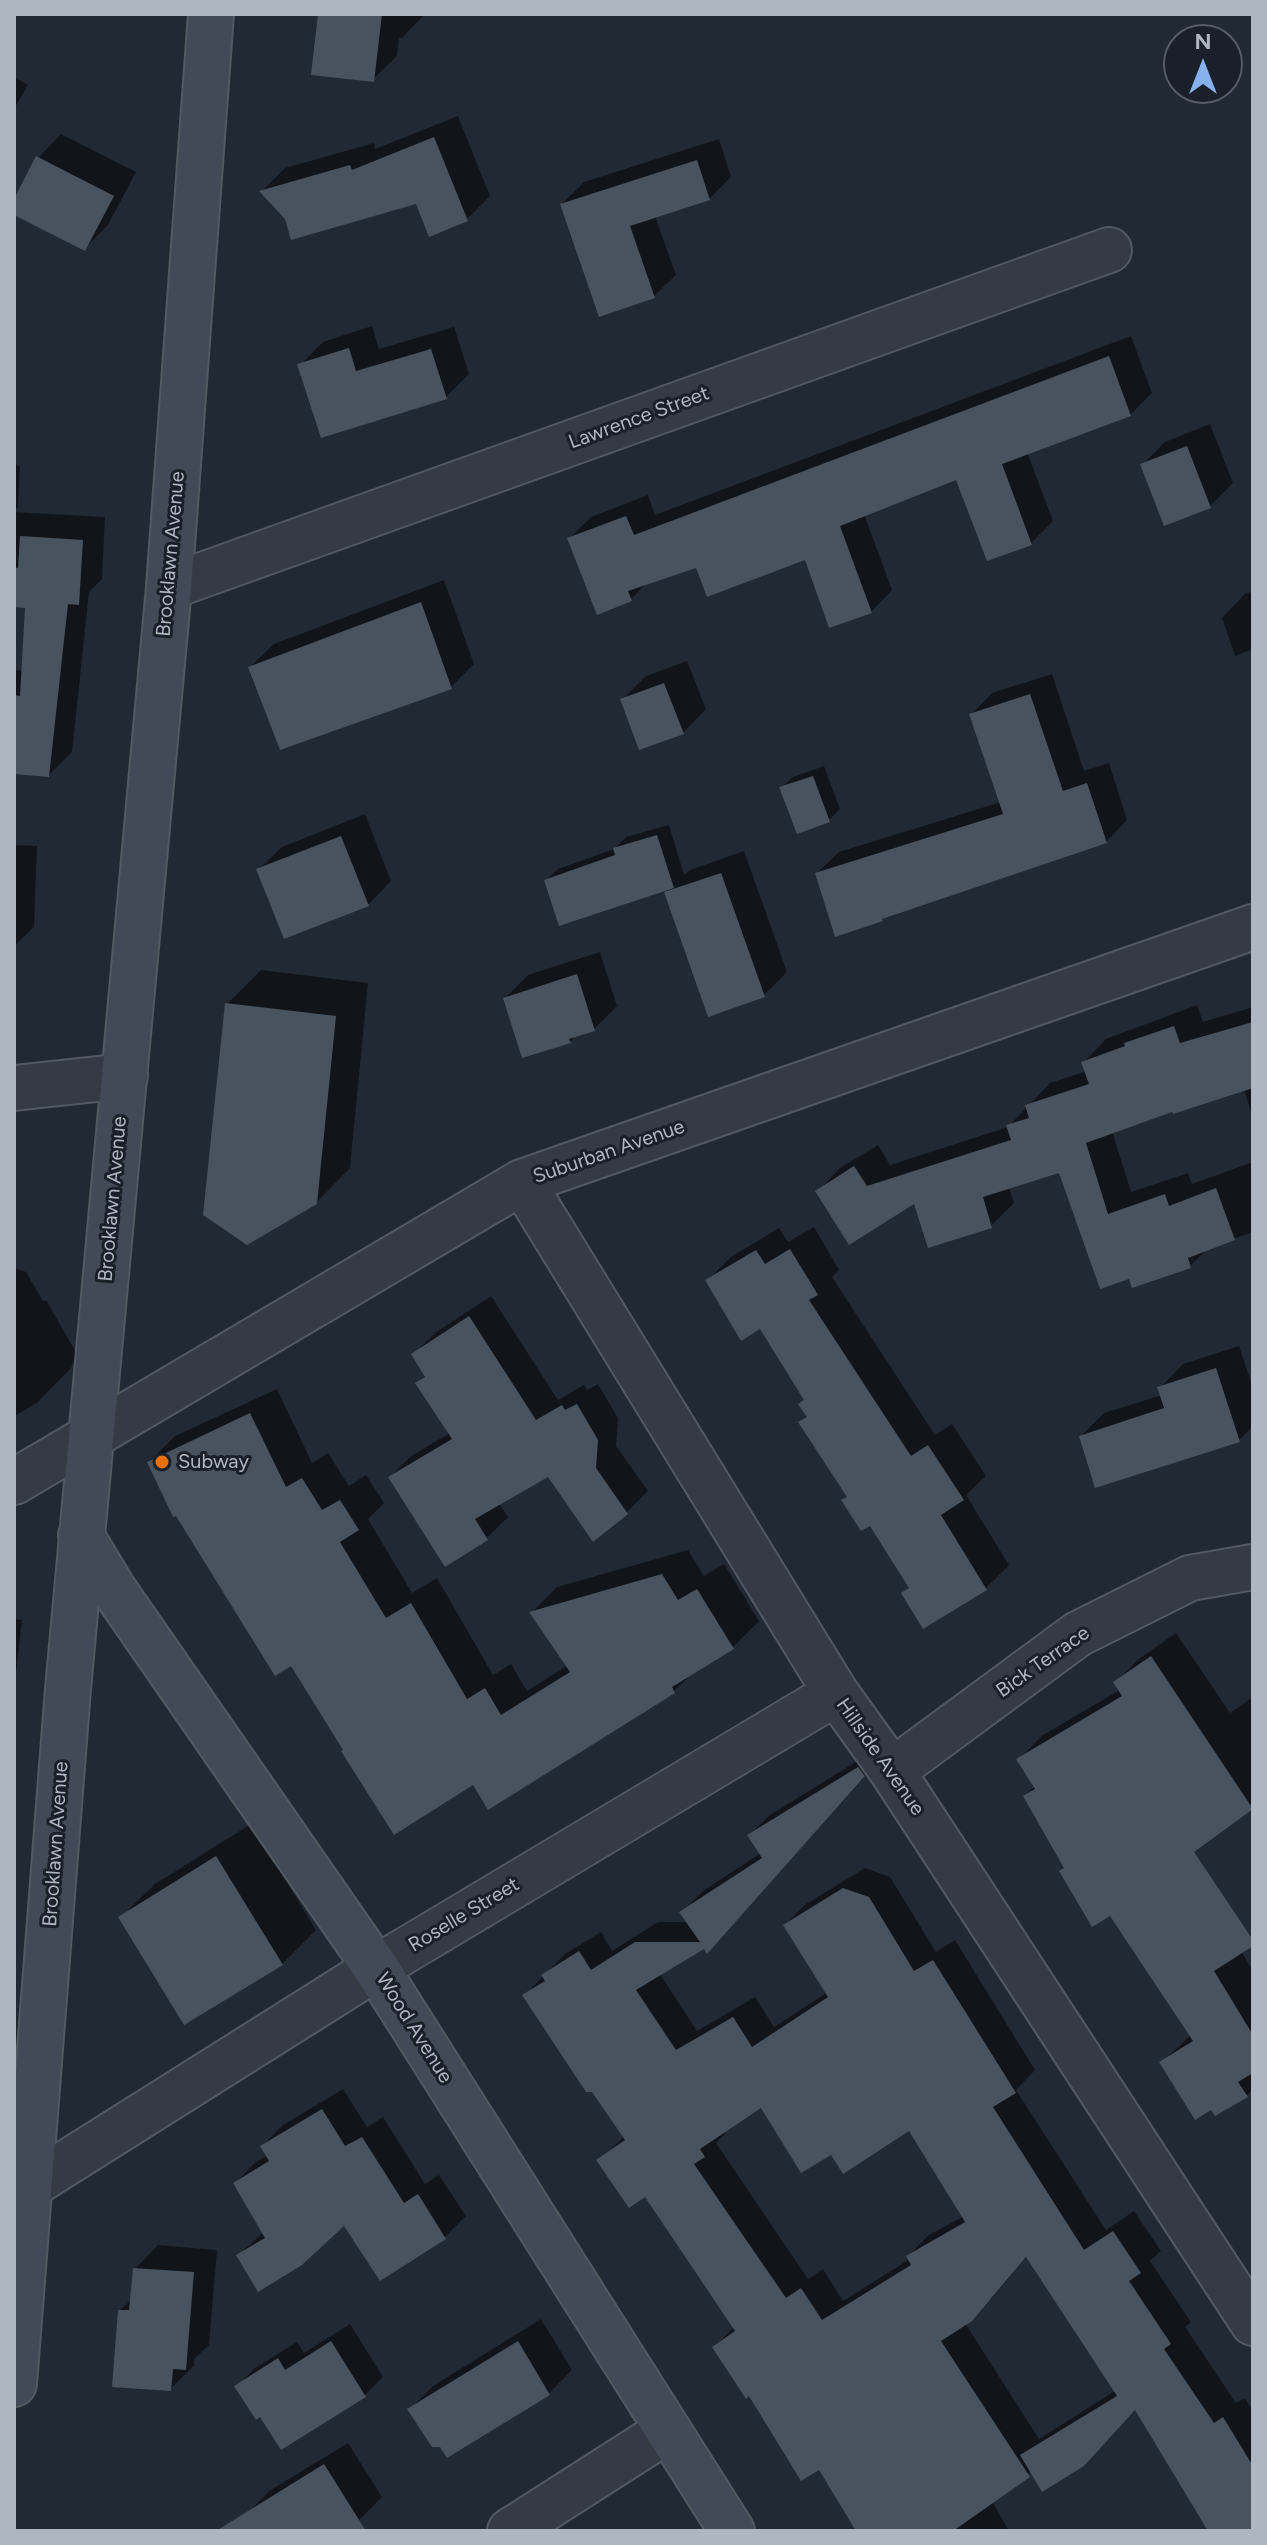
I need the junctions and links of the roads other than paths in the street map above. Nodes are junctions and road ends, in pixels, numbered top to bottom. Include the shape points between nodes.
1 (211, 14) edge
2 (1109, 250) dead end
3 (169, 587) junction
4 (1253, 927) edge
5 (125, 1076) junction
6 (14, 1088) edge
7 (522, 1182) junction
8 (90, 1437) junction
9 (14, 1482) edge
10 (81, 1535) junction
11 (1253, 1567) edge
12 (836, 1693) junction
13 (892, 1771) junction
14 (376, 1968) junction
15 (22, 2191) edge
16 (1253, 2323) edge
17 (14, 2384) edge
18 (668, 2430) junction
19 (510, 2531) edge
20 (732, 2531) edge

1 - 3 street, Brooklawn Avenue
2 - 3 street, Lawrence Street
3 - 5 street, Brooklawn Avenue
4 - 7 street, Suburban Avenue
5 - 6 street
5 - 8 street, Brooklawn Avenue
7 - 8 street, Suburban Avenue
7 - 12 street, Hillside Avenue
8 - 9 street, Suburban Avenue
8 - 10 street, Brooklawn Avenue
10 - 14 street, Wood Avenue
10 - 15 street, Brooklawn Avenue
11 - 13 street, Bick Terrace via 1190,1578 1078,1634
12 - 13 street, Hillside Avenue
12 - 14 street, Roselle Street
13 - 16 street, Hillside Avenue
14 - 15 street, Roselle Street
14 - 18 street, Wood Avenue
15 - 17 street, Brooklawn Avenue
18 - 19 street
18 - 20 street, Wood Avenue

